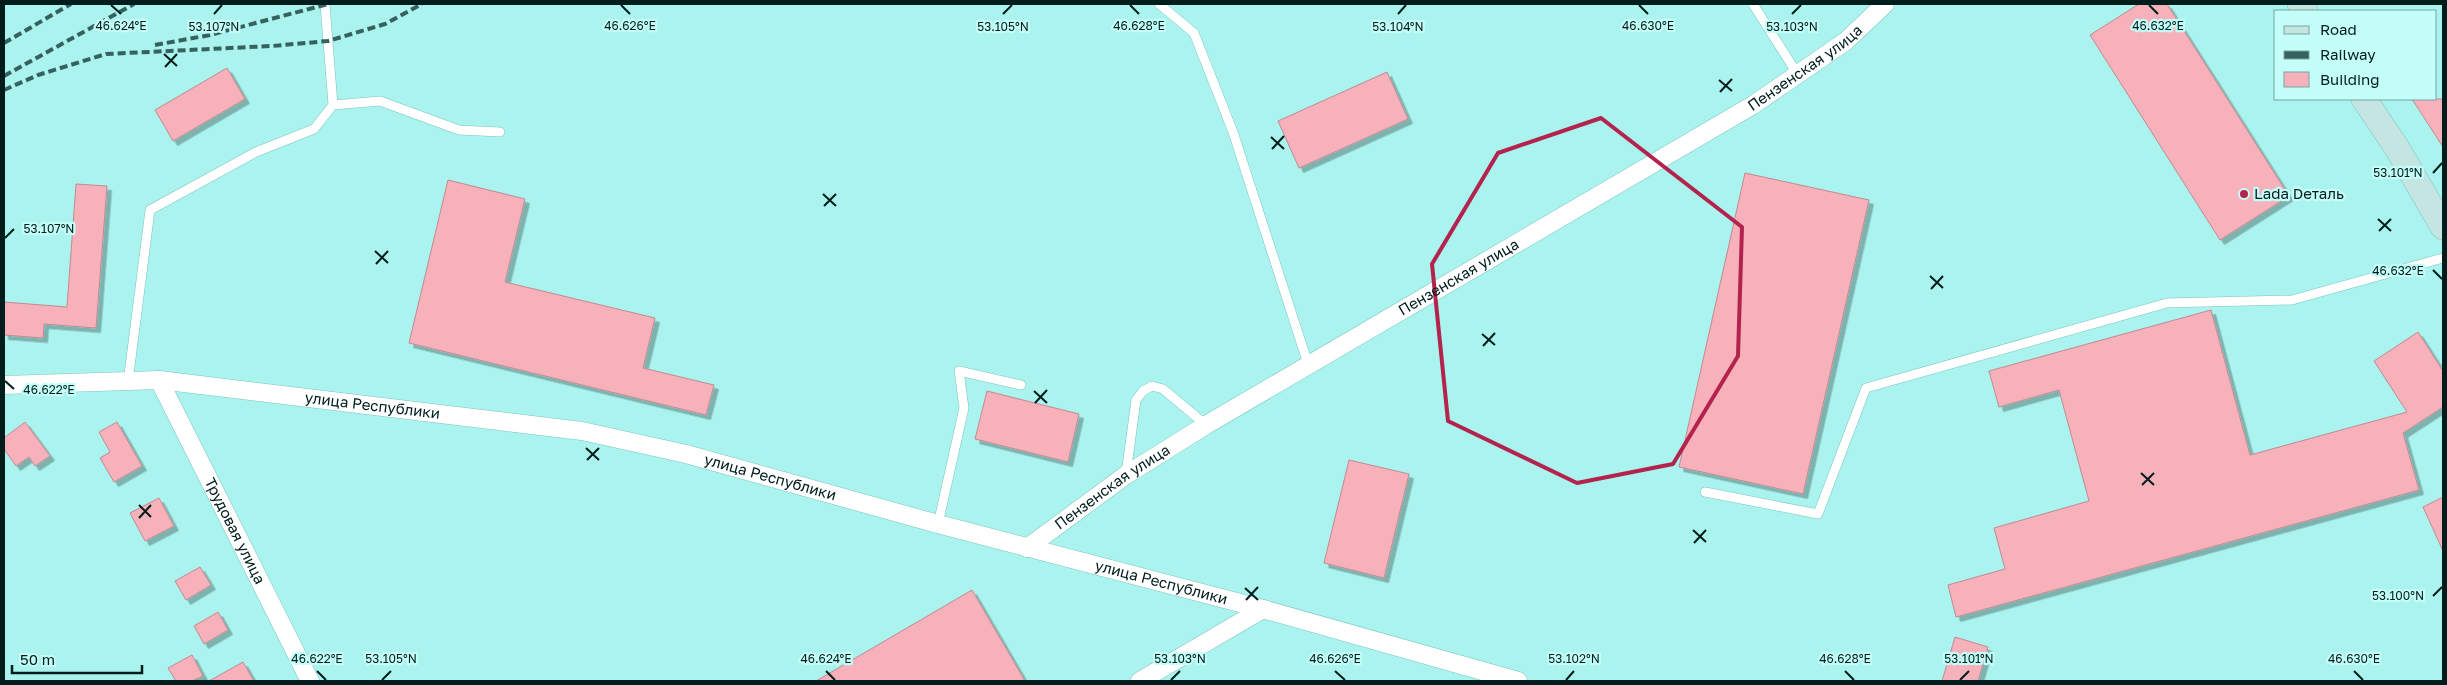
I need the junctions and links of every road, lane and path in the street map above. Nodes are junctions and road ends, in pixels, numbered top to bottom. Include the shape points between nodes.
1 (326, 4) edge
2 (1159, 4) edge
3 (1753, 4) edge
4 (1886, 4) edge
5 (1799, 76) junction
6 (2365, 100) edge
7 (333, 105) junction
8 (500, 132) dead end
9 (2443, 227) edge
10 (2443, 258) edge
11 (1309, 367) junction
12 (159, 380) junction
13 (128, 382) junction
14 (4, 384) edge
15 (1021, 385) dead end
16 (1206, 425) junction
17 (1126, 475) junction
18 (1705, 492) dead end
19 (938, 524) junction
20 (1028, 548) junction
21 (1263, 609) junction
22 (310, 681) edge
23 (1140, 681) edge
24 (1518, 681) edge

1 - 7 lane
2 - 11 lane via 1194,33 1233,132
3 - 5 lane
4 - 5 street, Пензенская улица via 1846,41
5 - 11 street, Пензенская улица
6 - 9 street
7 - 8 lane via 380,102 459,130
7 - 13 lane via 314,129 256,152 150,210
10 - 18 lane via 2292,300 2167,303 1866,388 1818,514
11 - 16 street, Пензенская улица
12 - 13 street, улица Республики
12 - 19 street, улица Республики via 582,431 686,454
12 - 22 street, Трудовая улица
13 - 14 street, улица Республики
15 - 19 lane via 959,371 964,408
16 - 17 street, Пензенская улица
16 - 17 lane via 1163,389 1152,386 1143,391 1136,400
17 - 20 street, Пензенская улица
19 - 20 street, улица Республики
20 - 21 street, улица Республики
21 - 23 street
21 - 24 street, улица Республики

